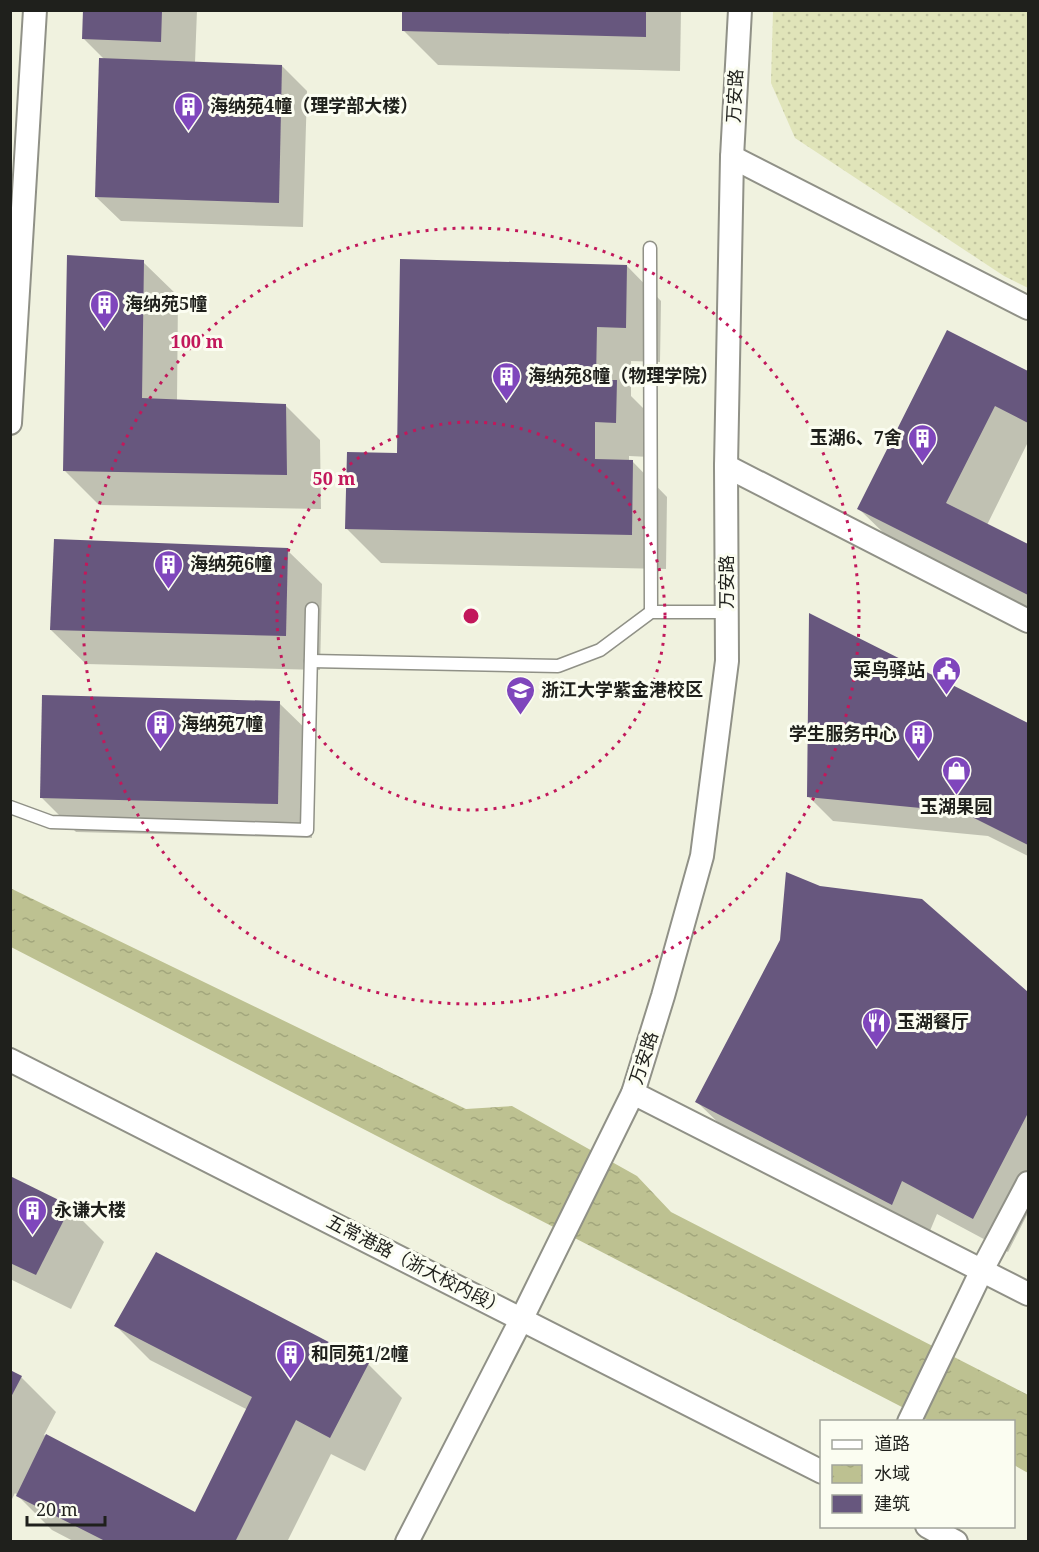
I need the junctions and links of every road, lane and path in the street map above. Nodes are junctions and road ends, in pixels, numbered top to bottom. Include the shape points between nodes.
1 (35, 10) edge
2 (740, 10) edge
3 (732, 157) junction
4 (650, 249) dead end
5 (1029, 308) edge
6 (10, 423) edge
7 (726, 466) junction
8 (312, 609) dead end
9 (651, 612) junction
10 (727, 612) junction
11 (1029, 621) edge
12 (311, 661) junction
13 (10, 807) edge
14 (10, 1060) edge
15 (633, 1093) junction
16 (1029, 1183) edge
17 (982, 1270) junction
18 (1029, 1294) edge
19 (522, 1318) junction
20 (910, 1420) edge
21 (820, 1471) edge
22 (929, 1528) edge
23 (407, 1542) edge
24 (956, 1542) edge

1 - 6 street
2 - 3 street, 万安路
3 - 5 street
3 - 7 street, 万安路
4 - 9 lane
7 - 10 street, 万安路
7 - 11 street
8 - 12 lane
9 - 10 lane
9 - 12 lane via 600,650 558,666
10 - 15 street, 万安路 via 727,661 702,856
12 - 13 lane via 307,830 51,822
14 - 19 street, 五常港路（浙大校内段）
15 - 17 street
15 - 19 street, 万安路
16 - 17 street
17 - 18 street
17 - 20 street
19 - 21 street, 五常港路（浙大校内段）
19 - 23 street, 万安路
22 - 24 street

